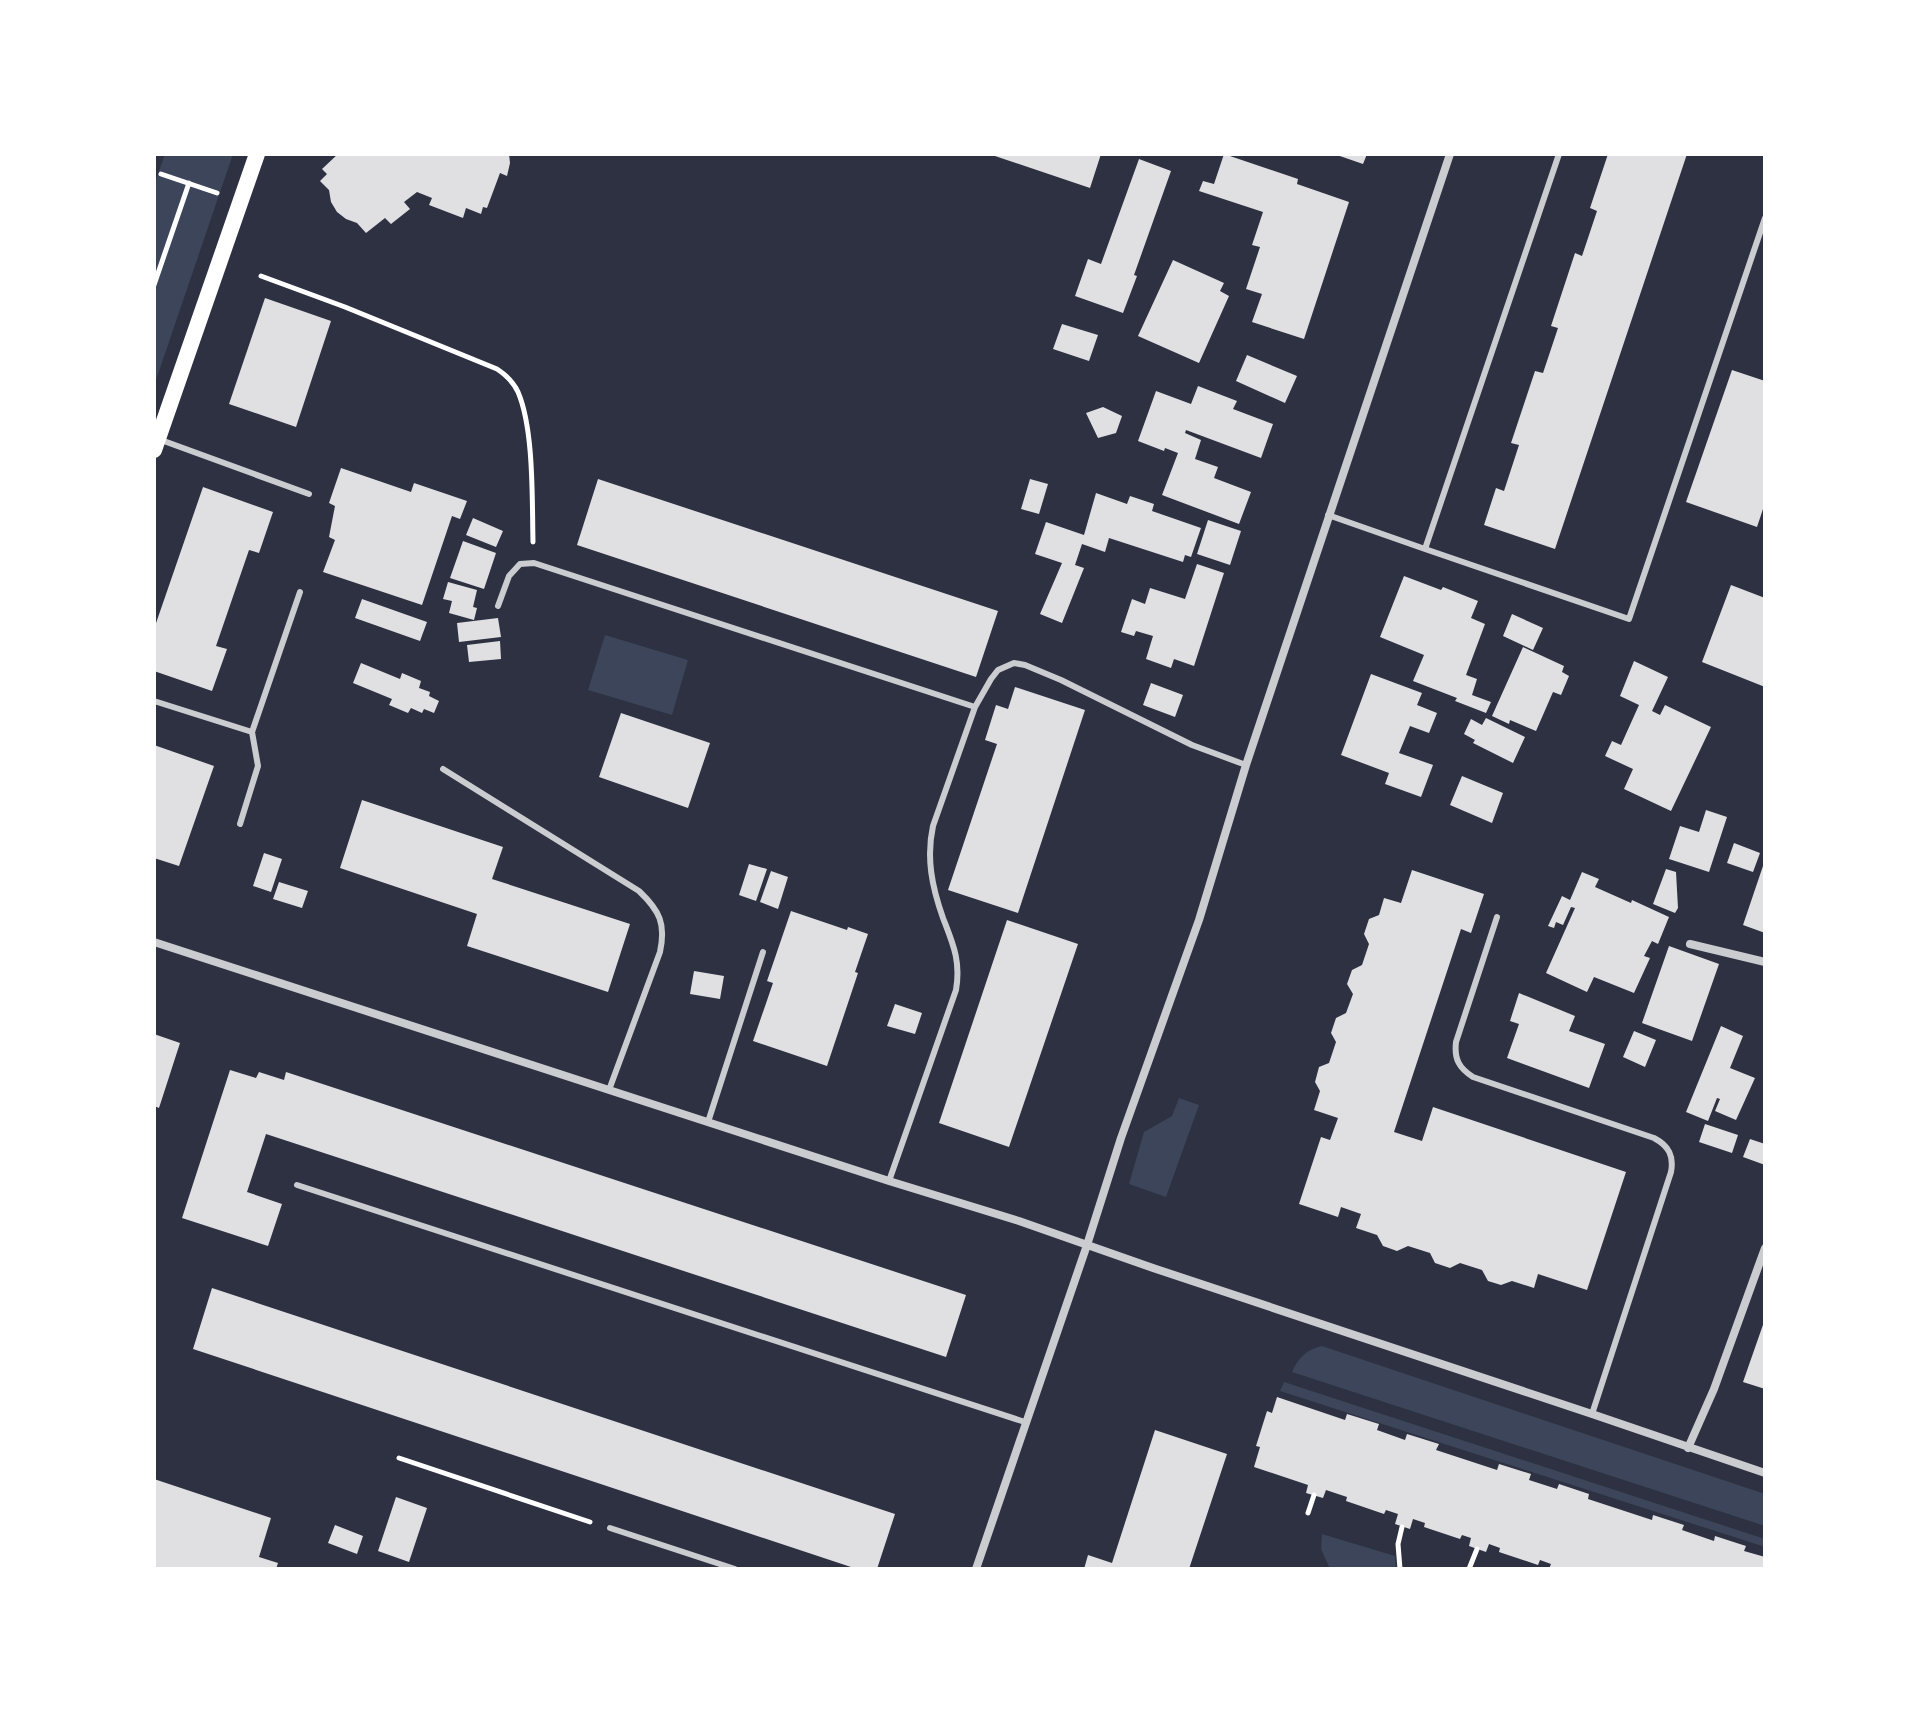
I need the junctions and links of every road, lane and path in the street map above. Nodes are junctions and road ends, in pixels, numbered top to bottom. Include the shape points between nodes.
1 (257, 154) edge
2 (1450, 154) edge
3 (1559, 154) edge
4 (161, 174) dead end
5 (189, 183) junction
6 (219, 194) dead end
7 (1765, 218) edge
8 (261, 276) dead end
9 (154, 285) edge
10 (156, 444) edge
11 (309, 494) dead end
12 (1328, 515) junction
13 (1425, 549) junction
14 (534, 563) junction
15 (300, 592) dead end
16 (498, 606) dead end
17 (154, 701) edge
18 (975, 707) junction
19 (252, 732) junction
20 (1246, 765) junction
21 (443, 769) dead end
22 (240, 824) dead end
23 (1497, 917) dead end
24 (154, 942) edge
25 (1690, 944) dead end
26 (763, 952) dead end
27 (1765, 962) edge
28 (609, 1090) junction
29 (708, 1122) junction
30 (889, 1181) junction
31 (297, 1185) dead end
32 (1087, 1245) junction
33 (1765, 1248) edge
34 (1592, 1414) junction
35 (1025, 1422) junction
36 (1688, 1448) junction
37 (399, 1458) dead end
38 (1765, 1473) edge
39 (1314, 1495) dead end
40 (1308, 1513) dead end
41 (1402, 1527) dead end
42 (610, 1528) joint
43 (1477, 1549) dead end
44 (735, 1569) edge
45 (976, 1569) edge
46 (1400, 1569) edge
47 (1469, 1569) edge

1 - 10 main road
2 - 12 street
3 - 13 lane
4 - 5 path
5 - 6 path
5 - 9 path
7 - 13 lane via 1629,619
8 - 14 path via 484,363 512,382 527,432
10 - 11 lane
12 - 13 lane
12 - 20 street
14 - 16 lane via 520,564 509,576
14 - 18 lane
15 - 19 lane
17 - 19 lane
18 - 20 lane via 998,670 1025,665 1192,745
18 - 30 lane via 929,845 935,893 958,962 956,990
19 - 22 lane via 258,766
20 - 32 street via 1199,920
21 - 28 lane via 639,891 656,909 663,931 660,952
23 - 34 lane via 1456,1042 1457,1063 1473,1077 1654,1138 1670,1151 1673,1162
24 - 28 street
25 - 27 street
26 - 29 lane
28 - 29 street
29 - 30 street
30 - 32 street
31 - 35 lane
32 - 34 street
32 - 35 street
33 - 36 street
34 - 36 street
35 - 45 street
36 - 38 street
37 - 42 path
39 - 40 path
41 - 46 path
42 - 44 lane
43 - 47 path

